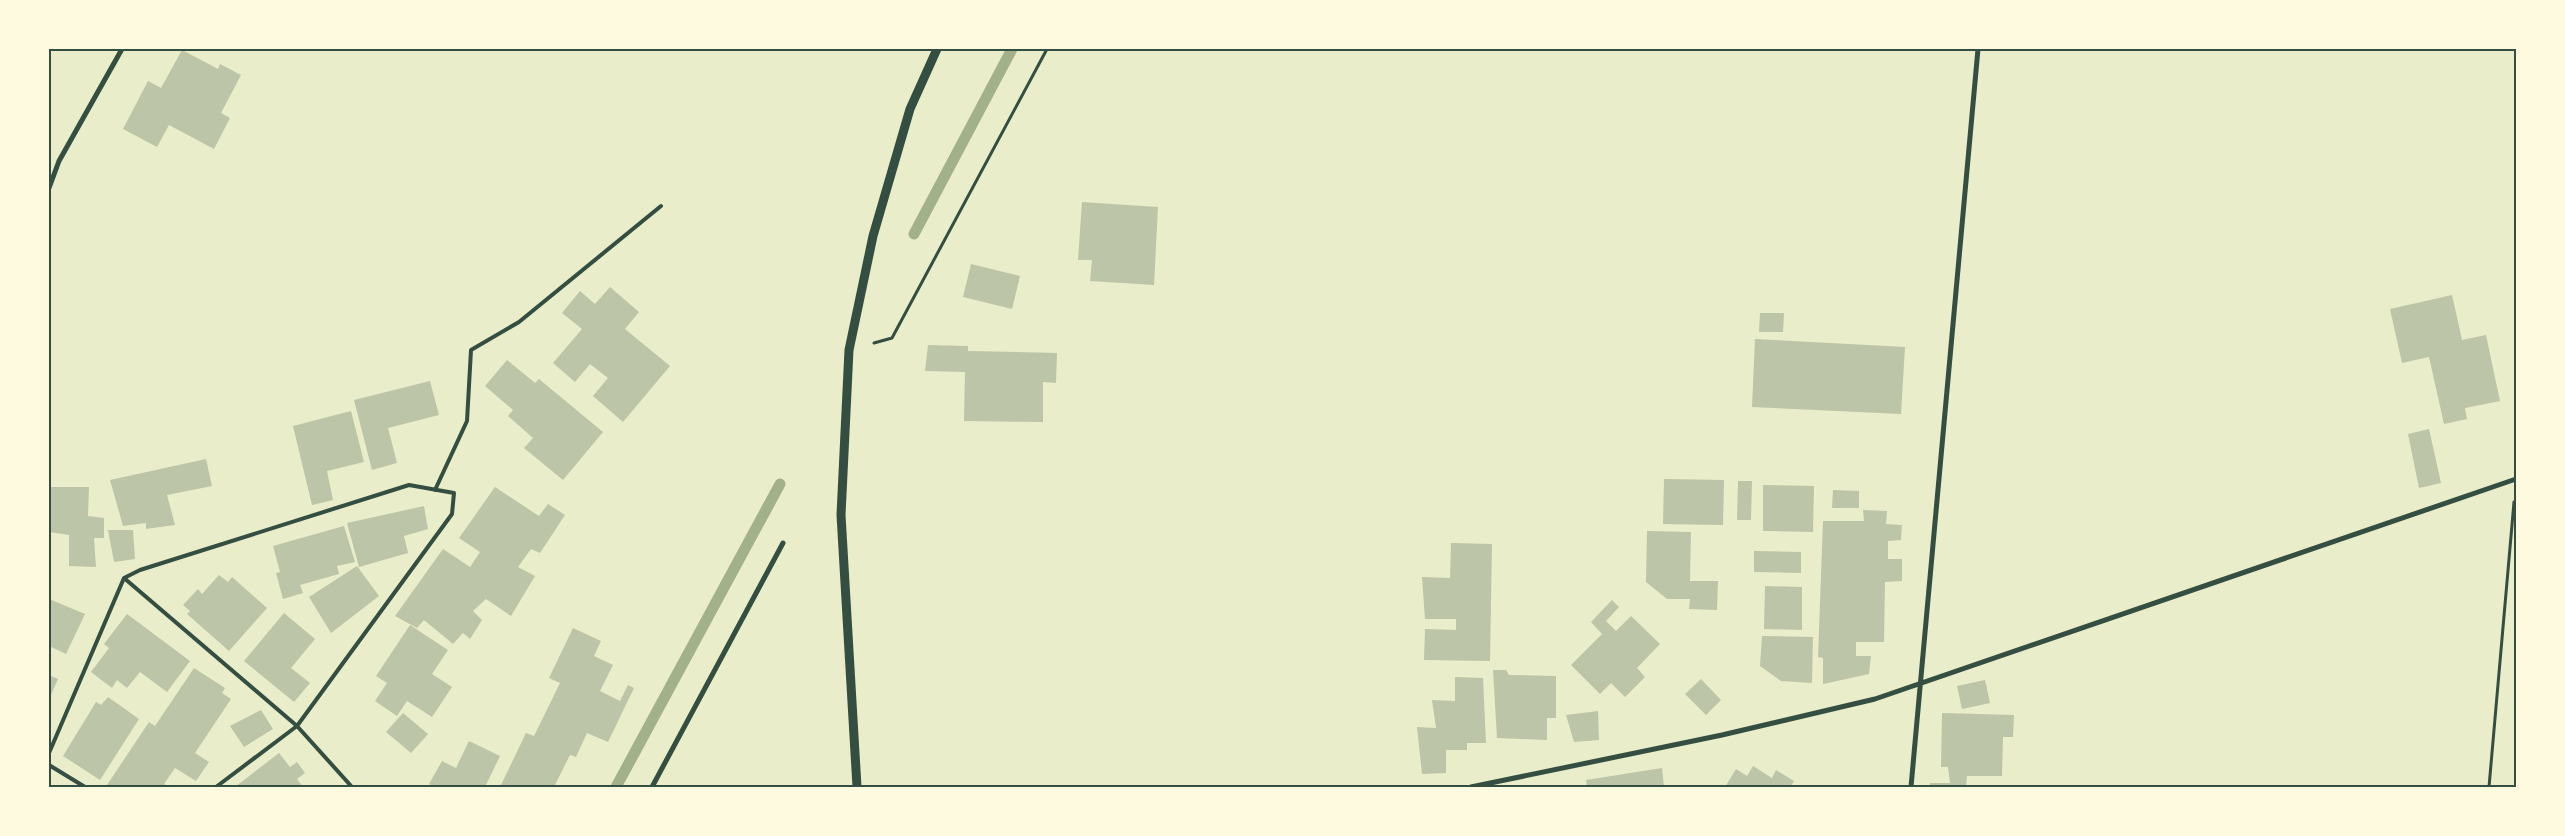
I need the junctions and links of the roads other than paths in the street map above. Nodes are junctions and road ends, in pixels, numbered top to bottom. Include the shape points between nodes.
1 (122, 49) edge
2 (937, 49) edge
3 (1978, 49) edge
4 (49, 188) edge
5 (661, 206) dead end
6 (2516, 479) edge
7 (435, 490) junction
8 (782, 543) dead end
9 (124, 578) junction
10 (1920, 684) junction
11 (297, 726) junction
12 (49, 753) edge
13 (49, 765) edge
14 (85, 787) edge
15 (216, 787) edge
16 (352, 787) edge
17 (652, 787) edge
18 (857, 787) edge
19 (1471, 787) edge
20 (1911, 787) edge

1 - 4 street via 59,160
2 - 18 street via 910,109 875,227 849,350 841,515
3 - 10 street
5 - 7 lane via 519,322 471,350 467,421
6 - 10 street
7 - 9 lane via 408,485 140,570
7 - 11 lane via 454,492 452,514
8 - 17 street
9 - 11 lane
9 - 12 lane
10 - 19 street via 1875,699 1722,735
10 - 20 street
11 - 15 lane
11 - 16 lane
13 - 14 lane

